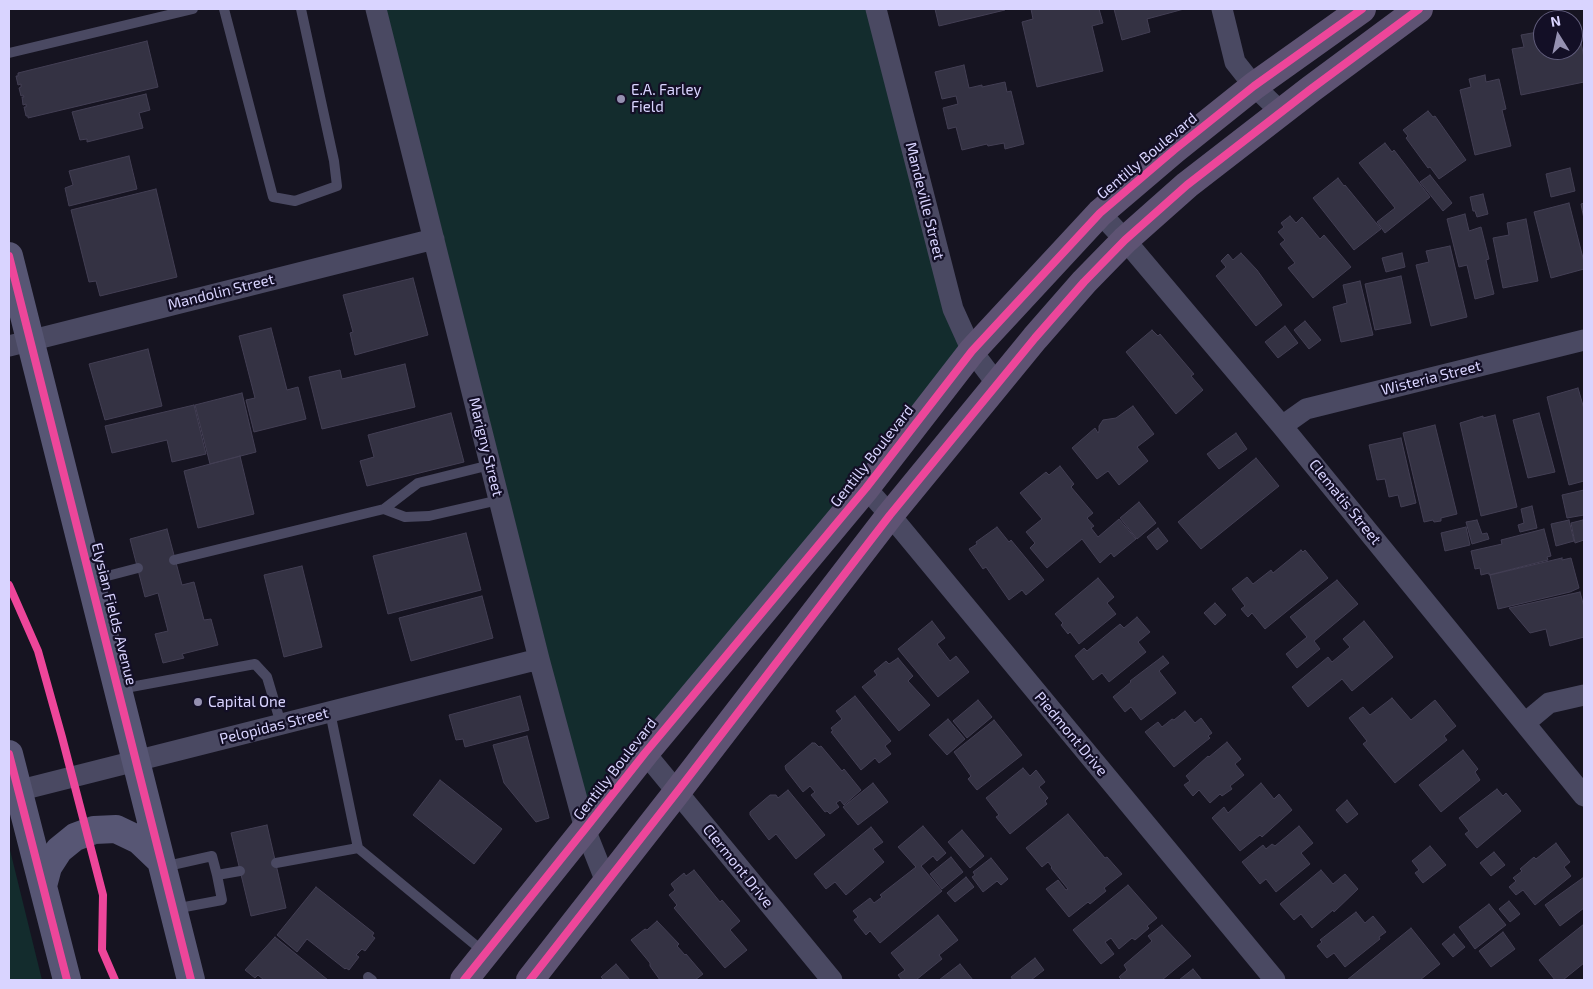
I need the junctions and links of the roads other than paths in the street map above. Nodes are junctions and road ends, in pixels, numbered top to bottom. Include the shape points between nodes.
1 (193, 9) edge
2 (224, 9) edge
3 (300, 9) edge
4 (376, 9) edge
5 (876, 9) edge
6 (1222, 9) edge
7 (1362, 9) edge
8 (1419, 9) edge
9 (9, 53) edge
10 (1254, 86) junction
11 (1281, 112) junction
12 (1100, 213) junction
13 (434, 239) junction
14 (1125, 240) junction
15 (9, 256) edge
16 (1584, 340) edge
17 (19, 344) edge
18 (972, 351) junction
19 (997, 384) junction
20 (1282, 426) junction
21 (490, 465) junction
22 (866, 488) junction
23 (499, 500) junction
24 (384, 509) junction
25 (890, 515) junction
26 (174, 560) dead end
27 (138, 568) dead end
28 (91, 581) junction
29 (539, 659) junction
30 (118, 689) junction
31 (1584, 694) edge
32 (330, 712) junction
33 (1525, 723) junction
34 (281, 724) junction
35 (645, 753) junction
36 (9, 754) edge
37 (137, 761) junction
38 (13, 792) edge
39 (677, 792) junction
40 (1584, 796) edge
41 (586, 829) junction
42 (358, 848) junction
43 (276, 863) dead end
44 (162, 864) junction
45 (240, 871) dead end
46 (217, 875) junction
47 (606, 882) junction
48 (43, 886) junction
49 (173, 910) junction
50 (486, 953) junction
51 (67, 980) edge
52 (191, 980) edge
53 (464, 980) edge
54 (530, 980) edge
55 (832, 980) edge
56 (1275, 980) edge

1 - 9 lane
2 - 3 lane via 273,197 295,201 337,186
4 - 13 street, Marigny Street
5 - 18 street, Mandeville Street via 952,309
6 - 10 street via 1235,62
7 - 10 main road, Gentilly Boulevard
8 - 11 main road
10 - 11 street
10 - 12 main road, Gentilly Boulevard
11 - 14 main road via 1187,184
12 - 14 street, Clematis Street
12 - 18 main road, Gentilly Boulevard
13 - 17 street, Mandolin Street
13 - 21 street, Marigny Street
14 - 19 main road via 1084,282
14 - 20 street, Clematis Street
15 - 17 main road, Elysian Fields Avenue
16 - 20 street, Wisteria Street via 1306,409
17 - 28 main road, Elysian Fields Avenue
18 - 19 street, Mandeville Street
18 - 22 main road, Gentilly Boulevard
19 - 25 main road
20 - 33 street, Clematis Street
21 - 23 street, Marigny Street
21 - 24 lane via 418,483
22 - 25 street, Piedmont Drive
22 - 35 main road, Gentilly Boulevard
23 - 24 lane via 429,516 405,516
23 - 29 street, Marigny Street
24 - 26 lane
25 - 39 main road
25 - 56 street, Piedmont Drive
27 - 28 lane
28 - 30 main road, Elysian Fields Avenue
29 - 32 street, Pelopidas Street
29 - 41 street, Marigny Street
30 - 34 lane via 255,664 267,677
30 - 37 main road, Elysian Fields Avenue
31 - 33 street via 1550,703
32 - 34 street, Pelopidas Street
32 - 42 lane
33 - 40 street, Clematis Street
34 - 37 street, Pelopidas Street
35 - 39 street, Clermont Drive
35 - 41 main road, Gentilly Boulevard
36 - 38 main road
37 - 38 street, Pelopidas Street
37 - 44 main road, Elysian Fields Avenue
38 - 48 main road
39 - 47 main road
39 - 55 street, Clermont Drive
41 - 47 street, Marigny Street
41 - 50 main road, Gentilly Boulevard
42 - 43 lane
42 - 50 lane
44 - 46 lane via 212,856
44 - 48 main road via 139,840 116,829 94,830 59,850 48,867
44 - 49 main road, Elysian Fields Avenue
45 - 46 lane
46 - 49 lane via 222,900
47 - 54 main road
48 - 51 main road
49 - 52 main road, Elysian Fields Avenue
50 - 53 main road, Gentilly Boulevard

